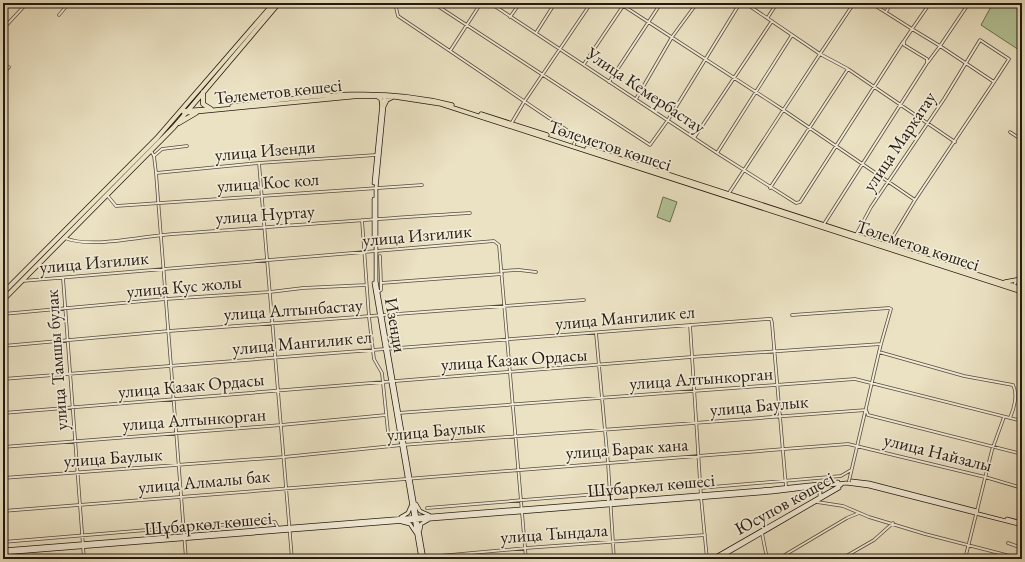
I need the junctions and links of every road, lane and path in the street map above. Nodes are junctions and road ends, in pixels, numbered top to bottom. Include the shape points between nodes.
1 (27, 3) edge
2 (69, 3) edge
3 (274, 3) edge
4 (279, 3) edge
5 (396, 3) edge
6 (432, 3) edge
7 (481, 3) edge
8 (490, 3) edge
9 (520, 3) edge
10 (556, 3) edge
11 (591, 3) edge
12 (619, 3) edge
13 (661, 3) edge
14 (697, 3) edge
15 (740, 3) edge
16 (745, 3) edge
17 (777, 3) edge
18 (854, 3) edge
19 (871, 3) edge
20 (891, 3) edge
21 (930, 3) edge
22 (969, 3) edge
23 (1016, 3) edge
24 (624, 4) edge
25 (1022, 9) edge
26 (886, 12) junction
27 (59, 15) dead end
28 (510, 17) junction
29 (767, 17) junction
30 (772, 21) junction
31 (648, 22) junction
32 (467, 26) junction
33 (3, 29) edge
34 (912, 29) junction
35 (536, 33) junction
36 (792, 35) junction
37 (672, 37) junction
38 (903, 42) junction
39 (940, 46) junction
40 (560, 49) junction
41 (450, 51) junction
42 (820, 54) junction
43 (706, 60) junction
44 (927, 63) junction
45 (966, 63) junction
46 (584, 64) junction
47 (9, 68) dead end
48 (848, 69) junction
49 (3, 74) edge
50 (542, 75) junction
51 (732, 78) junction
52 (609, 82) junction
53 (994, 82) junction
54 (873, 86) junction
55 (203, 92) junction
56 (755, 92) junction
57 (384, 95) junction
58 (373, 96) junction
59 (395, 97) junction
60 (636, 100) junction
61 (524, 102) junction
62 (383, 105) junction
63 (900, 105) junction
64 (211, 109) junction
65 (782, 109) junction
66 (183, 112) junction
67 (196, 113) junction
68 (668, 120) junction
69 (927, 123) junction
70 (511, 124) junction
71 (174, 127) junction
72 (810, 128) junction
73 (1010, 132) dead end
74 (694, 138) junction
75 (1022, 140) edge
76 (955, 142) junction
77 (574, 144) junction
78 (187, 146) dead end
79 (836, 146) junction
80 (150, 151) junction
81 (717, 153) junction
82 (378, 155) junction
83 (154, 156) junction
84 (259, 163) junction
85 (862, 164) junction
86 (743, 170) junction
87 (156, 173) junction
88 (887, 182) junction
89 (422, 185) dead end
90 (375, 188) junction
91 (770, 188) junction
92 (261, 195) junction
93 (728, 195) junction
94 (107, 196) junction
95 (915, 200) junction
96 (158, 204) junction
97 (470, 213) dead end
98 (375, 219) junction
99 (362, 220) junction
100 (824, 224) junction
101 (815, 225) junction
102 (265, 227) junction
103 (161, 235) junction
104 (856, 235) junction
105 (64, 237) junction
106 (888, 245) junction
107 (375, 251) junction
108 (364, 252) junction
109 (380, 256) dead end
110 (266, 260) junction
111 (163, 268) junction
112 (502, 272) junction
113 (536, 272) dead end
114 (1022, 276) edge
115 (63, 278) junction
116 (1017, 279) junction
117 (21, 282) junction
118 (1004, 282) junction
119 (381, 283) junction
120 (366, 285) junction
121 (1013, 287) junction
122 (1022, 288) edge
123 (270, 292) junction
124 (1022, 292) edge
125 (3, 293) edge
126 (376, 293) junction
127 (166, 298) junction
128 (3, 300) edge
129 (584, 300) dead end
130 (505, 307) junction
131 (66, 310) junction
132 (3, 314) edge
133 (792, 315) dead end
134 (380, 316) junction
135 (369, 317) junction
136 (273, 323) junction
137 (690, 325) junction
138 (169, 331) junction
139 (596, 333) junction
140 (508, 339) junction
141 (68, 341) junction
142 (881, 344) junction
143 (3, 346) edge
144 (386, 348) junction
145 (374, 349) junction
146 (774, 352) junction
147 (879, 352) junction
148 (691, 357) junction
149 (276, 358) junction
150 (172, 366) junction
151 (600, 366) junction
152 (511, 372) junction
153 (70, 373) junction
154 (3, 379) edge
155 (392, 381) junction
156 (383, 382) junction
157 (873, 383) junction
158 (777, 385) junction
159 (278, 391) junction
160 (694, 391) junction
161 (602, 398) junction
162 (174, 399) junction
163 (513, 405) junction
164 (72, 408) junction
165 (866, 410) junction
166 (3, 413) edge
167 (397, 413) junction
168 (386, 414) junction
169 (779, 416) junction
170 (1004, 417) junction
171 (1010, 418) junction
172 (1022, 421) edge
173 (696, 424) junction
174 (281, 426) junction
175 (604, 430) junction
176 (388, 432) dead end
177 (177, 433) junction
178 (515, 437) junction
179 (75, 442) junction
180 (848, 444) joint
181 (403, 445) junction
182 (856, 445) junction
183 (3, 447) edge
184 (993, 447) junction
185 (782, 449) junction
186 (1022, 454) edge
187 (698, 456) junction
188 (284, 457) junction
189 (608, 463) junction
190 (179, 465) junction
191 (518, 470) junction
192 (851, 470) junction
193 (78, 472) junction
194 (985, 477) junction
195 (3, 478) edge
196 (409, 478) junction
197 (785, 480) junction
198 (848, 482) junction
199 (812, 487) junction
200 (286, 488) junction
201 (700, 488) junction
202 (1022, 488) edge
203 (786, 489) junction
204 (610, 493) junction
205 (182, 496) junction
206 (701, 496) junction
207 (820, 496) junction
208 (413, 501) junction
209 (521, 501) junction
210 (816, 501) junction
211 (611, 503) junction
212 (79, 505) junction
213 (427, 508) dead end
214 (522, 510) junction
215 (3, 511) edge
216 (976, 512) junction
217 (860, 513) junction
218 (433, 517) junction
219 (416, 518) junction
220 (398, 520) junction
221 (893, 523) junction
222 (1022, 524) edge
223 (183, 527) junction
224 (278, 528) junction
225 (289, 528) junction
226 (762, 532) junction
227 (704, 535) junction
228 (82, 536) junction
229 (184, 537) junction
230 (419, 537) junction
231 (3, 542) edge
232 (613, 542) junction
233 (1008, 543) dead end
234 (82, 545) junction
235 (967, 545) junction
236 (526, 548) junction
237 (1022, 548) edge
238 (4, 552) edge
239 (423, 558) edge
240 (84, 559) edge
241 (186, 559) edge
242 (292, 559) edge
243 (406, 559) edge
244 (526, 559) edge
245 (614, 559) edge
246 (708, 559) edge
247 (712, 559) edge
248 (717, 559) edge
249 (767, 559) edge
250 (778, 559) edge
251 (841, 559) edge
252 (965, 559) edge
253 (1022, 559) edge

1 - 33 street
2 - 27 street
3 - 66 highway
4 - 55 highway
5 - 41 street via 398,16
6 - 32 street
7 - 32 street
8 - 28 street, Улица Кемербастау
9 - 28 street
10 - 35 street
11 - 40 street
12 - 24 street
13 - 31 street
14 - 37 street
15 - 43 street
16 - 29 street
17 - 29 street
18 - 42 street
19 - 26 street
20 - 26 street
21 - 34 street
22 - 39 street
23 - 25 street
24 - 31 street
24 - 46 street
26 - 34 street
28 - 35 street, Улица Кемербастау
29 - 30 street
30 - 36 street
30 - 51 street
31 - 37 street
31 - 52 street
32 - 41 street
32 - 50 street
34 - 38 street
34 - 39 street
35 - 40 street, Улица Кемербастау
36 - 42 street
36 - 56 street
37 - 43 street
37 - 60 street
38 - 44 street via 927,59
38 - 54 street
39 - 44 street
39 - 45 street
40 - 46 street, Улица Кемербастау
40 - 50 street
41 - 61 street
42 - 48 street
42 - 65 street
43 - 51 street
43 - 68 street
44 - 63 street
45 - 53 street
45 - 53 street, улица Маркатау via 980,40 1009,58
45 - 69 street, улица Маркатау
46 - 52 street, Улица Кемербастау
47 - 49 street
48 - 54 street
48 - 72 street
50 - 61 street
50 - 68 street via 647,145 652,144
51 - 56 street
51 - 74 street
52 - 60 street, Улица Кемербастау
53 - 76 street
54 - 63 street
54 - 79 street
55 - 64 highway via 203,104
55 - 66 highway
56 - 65 street
56 - 81 street
57 - 58 main road, Төлеметов көшесі
57 - 59 main road, Төлеметов көшесі
57 - 62 street, Изенди
57 - 64 main road, Төлеметов көшесі via 342,95
57 - 70 main road, Төлеметов көшесі via 441,102
58 - 62 main road via 379,97
58 - 67 main road, Төлеметов көшесі
59 - 62 main road
59 - 70 main road, Төлеметов көшесі via 451,107
60 - 68 street, Улица Кемербастау
61 - 70 street
61 - 77 street via 577,137
62 - 82 street, Изенди
63 - 69 street
63 - 85 street
64 - 66 main road, Төлеметов көшесі
65 - 72 street
65 - 86 street
66 - 67 main road, Төлеметов көшесі
66 - 71 highway
66 - 125 highway
67 - 71 highway
68 - 74 street, Улица Кемербастау
69 - 76 street
69 - 88 street, улица Маркатау
70 - 77 main road, Төлеметов көшесі
70 - 93 main road, Төлеметов көшесі
71 - 80 highway
72 - 79 street
72 - 91 street
73 - 75 street
74 - 81 street, Улица Кемербастау
76 - 95 street
77 - 93 main road, Төлеметов көшесі
78 - 83 street via 162,149
79 - 85 street
79 - 91 street, Улица Кемербастау via 800,202 793,202
80 - 83 street
80 - 94 highway
81 - 86 street, Улица Кемербастау
82 - 84 street, улица Изенди
82 - 90 street, Изенди
83 - 87 street
84 - 87 street, улица Изенди
84 - 92 street
85 - 88 street
85 - 100 street
86 - 91 street, Улица Кемербастау
86 - 93 street
87 - 96 street
88 - 95 street
88 - 104 street, улица Маркатау
89 - 90 street, улица Кос кол
90 - 92 street, улица Кос кол
90 - 98 street, Изенди
92 - 96 street, улица Кос кол
92 - 102 street
93 - 100 main road, Төлеметов көшесі
93 - 101 main road, Төлеметов көшесі
94 - 96 street, улица Кос кол via 116,206
94 - 105 highway
95 - 106 street
96 - 103 street
97 - 98 street, улица Нуртау
98 - 99 street, улица Нуртау
98 - 107 street, Изенди
99 - 102 street, улица Нуртау
99 - 108 street
100 - 101 main road
100 - 104 main road, Төлеметов көшесі
101 - 121 main road, Төлеметов көшесі
102 - 103 street, улица Нуртау
102 - 110 street
103 - 105 street, улица Нуртау via 89,243 76,242
103 - 111 street
104 - 106 main road, Төлеметов көшесі
105 - 117 highway
106 - 118 main road, Төлеметов көшесі
107 - 108 street, улица Изгилик
107 - 112 street, улица Изгилик via 494,241 499,245
107 - 126 street, Изенди
108 - 110 street, улица Изгилик
108 - 120 street
109 - 119 street
110 - 111 street, улица Изгилик
110 - 123 street
111 - 115 street, улица Изгилик
111 - 127 street
112 - 113 street
112 - 119 street
112 - 130 street, улица Изгилик
114 - 116 street
115 - 117 street, улица Изгилик
115 - 131 street, улица Тамшы булак
116 - 118 main road
116 - 121 street
116 - 122 main road
117 - 128 highway
118 - 121 main road, Төлеметов көшесі
119 - 126 street via 380,290
120 - 123 street, улица Кус жолы
120 - 135 street
121 - 122 main road, Төлеметов көшесі
121 - 124 main road, Төлеметов көшесі
123 - 127 street, улица Кус жолы
123 - 136 street
126 - 134 street, Изенди
127 - 131 street, улица Кус жолы
127 - 138 street
129 - 130 street, улица Алтынбастау
130 - 134 street, улица Алтынбастау
130 - 140 street, улица Изгилик
131 - 132 street, улица Кус жолы
131 - 141 street, улица Тамшы булак
133 - 142 street via 883,308 891,310
134 - 135 street, улица Алтынбастау
134 - 144 street, Изенди
135 - 136 street, улица Алтынбастау
135 - 145 street
136 - 138 street, улица Алтынбастау
136 - 149 street
137 - 139 street, улица Мангилик ел
137 - 146 street, улица Мангилик ел via 771,319
137 - 148 street
138 - 141 street, улица Алтынбастау
138 - 150 street
139 - 140 street, улица Мангилик ел
139 - 151 street
140 - 144 street, улица Мангилик ел
140 - 152 street, улица Изгилик
141 - 143 street, улица Алтынбастау
141 - 153 street, улица Тамшы булак
142 - 146 street, улица Казак Ордасы
142 - 147 street
144 - 145 street, улица Мангилик ел
144 - 155 street, Изенди
145 - 149 street, улица Мангилик ел
145 - 156 street via 374,359 381,370
146 - 148 street, улица Казак Ордасы
146 - 158 street
147 - 157 street
147 - 171 street via 964,376 1013,385 1014,402
148 - 151 street, улица Казак Ордасы
148 - 160 street
149 - 150 street, улица Мангилик ел
149 - 159 street
150 - 153 street, улица Мангилик ел
150 - 162 street
151 - 152 street, улица Казак Ордасы
151 - 161 street
152 - 155 street, улица Казак Ордасы
152 - 163 street, улица Изгилик
153 - 154 street, улица Мангилик ел
153 - 164 street, улица Тамшы булак
155 - 156 street, улица Казак Ордасы
155 - 167 street, Изенди
156 - 159 street, улица Казак Ордасы
156 - 168 street
157 - 158 street, улица Алтынкорган via 856,379
157 - 165 street
157 - 170 street, улица Алтынкорган
158 - 160 street, улица Алтынкорган
158 - 169 street
159 - 162 street, улица Казак Ордасы
159 - 174 street
160 - 161 street, улица Алтынкорган
160 - 173 street
161 - 163 street, улица Алтынкорган
161 - 175 street
162 - 164 street, улица Казак Ордасы
162 - 177 street
163 - 167 street, улица Алтынкорган
163 - 178 street, улица Изгилик
164 - 166 street, улица Казак Ордасы
164 - 179 street, улица Тамшы булак
165 - 169 street, улица Баулык
165 - 182 street
165 - 184 street via 868,415
167 - 181 street, Изенди
168 - 174 street, улица Алтынкорган
168 - 176 street
169 - 173 street, улица Баулык
169 - 185 street
170 - 171 street, улица Алтынкорган
170 - 184 street
171 - 172 street, улица Алтынкорган
173 - 175 street, улица Баулык
173 - 187 street
174 - 177 street, улица Алтынкорган
174 - 188 street
175 - 178 street, улица Баулык
175 - 189 street
177 - 179 street, улица Алтынкорган
177 - 190 street
178 - 181 street, улица Баулык
178 - 191 street, улица Изгилик
179 - 183 street, улица Алтынкорган
179 - 193 street, улица Тамшы булак
180 - 182 street, улица Найзалы
180 - 185 street, улица Барак хана
181 - 188 street, улица Баулык
181 - 196 street, Изенди
182 - 192 street
182 - 194 street, улица Найзалы
184 - 186 street
184 - 194 street
185 - 187 street, улица Барак хана
185 - 197 street
187 - 189 street, улица Барак хана
187 - 201 street
188 - 190 street, улица Баулык
188 - 200 street
189 - 191 street, улица Барак хана
189 - 204 street
190 - 193 street, улица Баулык
190 - 205 street
191 - 196 street, улица Барак хана
191 - 209 street, улица Изгилик
192 - 197 street via 841,476
192 - 198 street
193 - 195 street, улица Баулык
193 - 212 street, улица Тамшы булак
194 - 202 street, улица Найзалы
194 - 216 street
196 - 200 street, улица Алмалы бак
196 - 208 street, Изенди
197 - 201 street
197 - 203 street
198 - 199 street, Шұбаркөл көшесі
198 - 203 street, Шұбаркөл көшесі
198 - 207 street, Юсупов көшесі
198 - 210 street, Юсупов көшесі
198 - 216 street, Шұбаркөл көшесі via 869,483
199 - 203 street, Шұбаркөл көшесі
199 - 207 street via 820,490
200 - 205 street, улица Алмалы бак
200 - 225 street
201 - 206 street
203 - 206 street, Шұбаркөл көшесі
204 - 209 street
204 - 211 street
205 - 212 street, улица Алмалы бак
205 - 223 street
206 - 211 street, Шұбаркөл көшесі
206 - 227 street
207 - 226 street, Юсупов көшесі
208 - 218 street via 420,511
208 - 219 street, Изенди
208 - 220 street via 408,514
209 - 213 street
209 - 214 street, улица Изгилик
210 - 217 street via 843,506
210 - 226 street, Юсупов көшесі
211 - 214 street, Шұбаркөл көшесі
211 - 232 street
212 - 215 street, улица Алмалы бак
212 - 228 street, улица Тамшы булак
214 - 218 street, Шұбаркөл көшесі
214 - 236 street, улица Изгилик
216 - 222 street, Шұбаркөл көшесі
216 - 235 street
217 - 221 street
217 - 250 street via 846,518
218 - 219 street, Шұбаркөл көшесі
218 - 230 street via 421,524
219 - 220 street, Шұбаркөл көшесі
219 - 230 street, Изенди
220 - 225 street, Шұбаркөл көшесі
220 - 230 street via 410,524
221 - 235 street
221 - 251 street via 874,540
223 - 224 street, Шұбаркөл көшесі via 275,522
223 - 228 street, Шұбаркөл көшесі
223 - 229 street
224 - 225 street, Шұбаркөл көшесі
224 - 229 street, Шұбаркөл көшесі
225 - 229 street, Шұбаркөл көшесі
225 - 242 street
226 - 247 street, Юсупов көшесі
226 - 248 street, Юсупов көшесі
226 - 249 street
227 - 232 street, улица Тындала
227 - 246 street
228 - 231 street, Шұбаркөл көшесі
228 - 234 street, улица Тамшы булак
229 - 234 street, Шұбаркөл көшесі
229 - 241 street
230 - 239 street, Изенди
232 - 236 street, улица Тындала
232 - 245 street
233 - 237 street
234 - 238 street, Шұбаркөл көшесі
234 - 240 street, улица Тамшы булак
235 - 252 street
235 - 253 street
236 - 239 street, улица Тындала
236 - 244 street, улица Изгилик
239 - 243 street, улица Тындала

